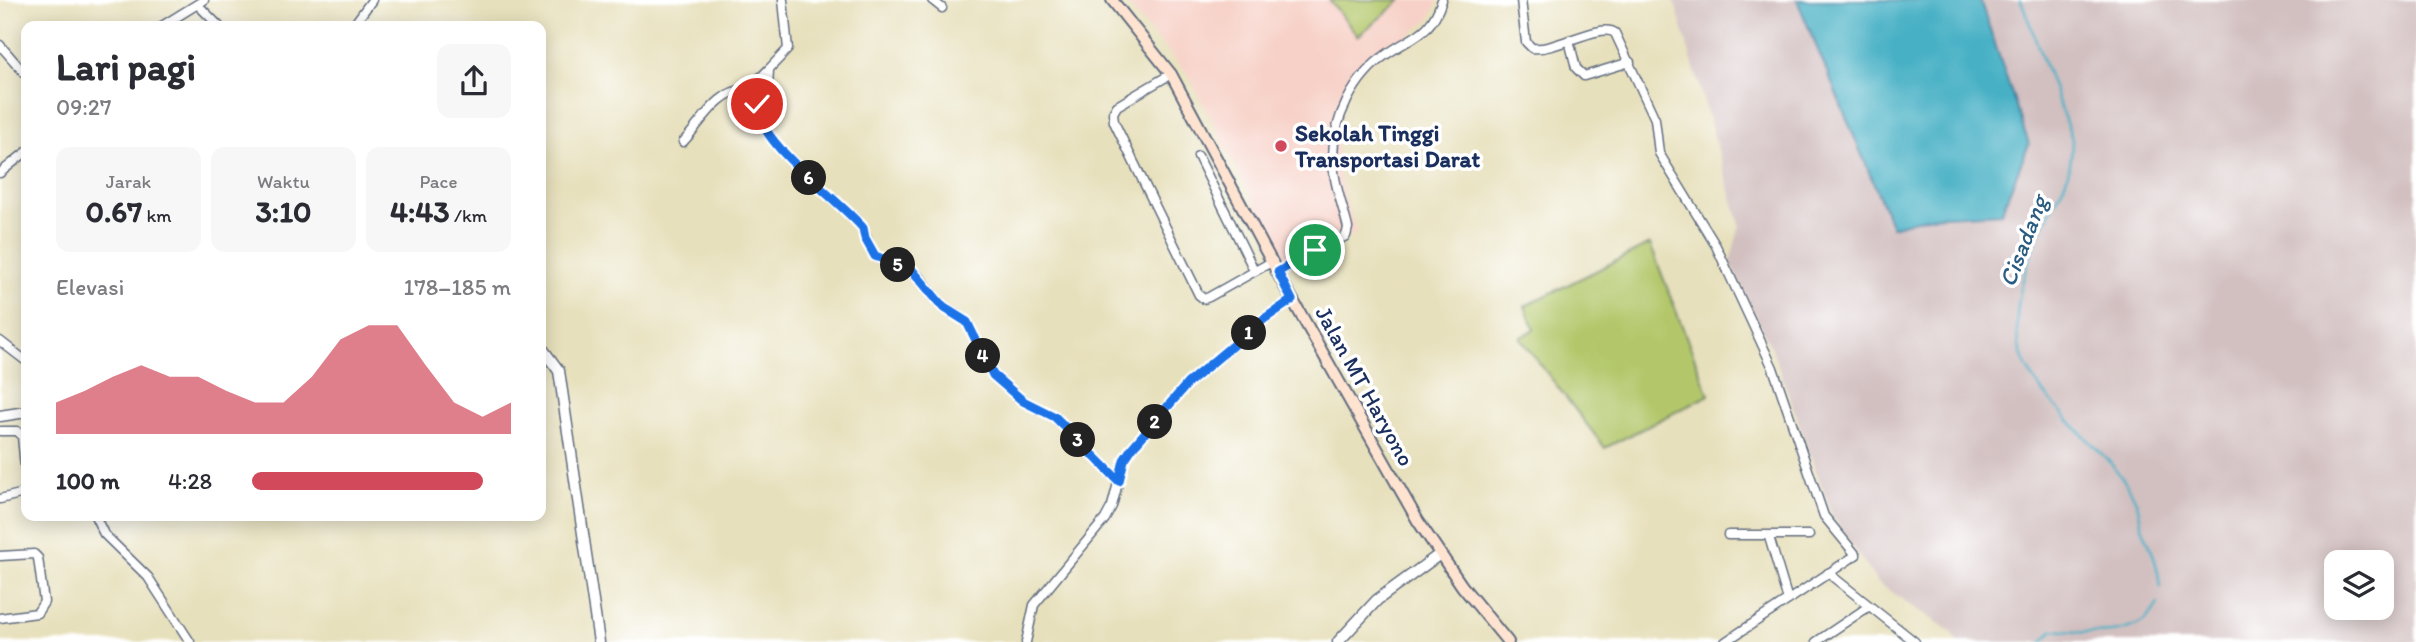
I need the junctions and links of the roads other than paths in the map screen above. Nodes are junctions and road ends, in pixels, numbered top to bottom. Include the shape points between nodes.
1 (372, 0) edge
2 (783, 0) edge
3 (932, 0) edge
4 (1112, 0) edge
5 (1442, 0) edge
6 (1521, 0) edge
7 (201, 2) edge
8 (942, 8) dead end
9 (170, 21) edge
10 (215, 21) edge
11 (357, 21) edge
12 (1569, 40) junction
13 (0, 45) edge
14 (1630, 62) junction
15 (21, 69) edge
16 (769, 69) junction
17 (1171, 74) junction
18 (683, 142) dead end
19 (21, 156) edge
20 (1198, 156) dead end
21 (0, 173) edge
22 (1276, 266) junction
23 (1254, 270) junction
24 (1292, 300) junction
25 (0, 341) edge
26 (546, 354) edge
27 (21, 357) edge
28 (21, 413) edge
29 (0, 416) edge
30 (0, 431) edge
31 (21, 435) edge
32 (1119, 481) junction
33 (21, 495) edge
34 (0, 499) edge
35 (98, 521) edge
36 (1728, 535) dead end
37 (1809, 535) dead end
38 (1769, 537) junction
39 (1440, 554) junction
40 (0, 556) edge
41 (1828, 573) junction
42 (1788, 600) junction
43 (1868, 607) junction
44 (1361, 616) junction
45 (0, 618) edge
46 (190, 642) edge
47 (598, 642) edge
48 (1026, 642) edge
49 (1338, 642) edge
50 (1349, 642) edge
51 (1508, 642) edge
52 (1725, 642) edge
53 (1816, 642) edge
54 (1914, 642) edge

1 - 11 street
2 - 16 street via 788,49
3 - 8 street
4 - 17 main road, Jalan MT Haryono
5 - 22 street via 1429,29 1371,67 1338,120 1333,162 1346,236
6 - 12 street via 1530,46 1540,49
7 - 9 street
7 - 10 street
12 - 14 street via 1612,30
12 - 14 street via 1576,68 1584,76
13 - 15 street
14 - 41 street via 1655,119 1659,153 1716,246 1773,368 1824,516 1854,556
16 - 18 street via 748,90 740,89 712,107
16 - 32 street via 768,89 757,104 757,114 797,166 858,221 875,256 912,270 943,307 967,322 993,375 1023,401 1055,417
17 - 22 main road, Jalan MT Haryono
17 - 23 street via 1118,106 1114,122 1199,295 1209,297
19 - 21 street
20 - 23 street
22 - 23 street
22 - 24 main road, Jalan MT Haryono
24 - 32 street via 1188,383 1132,448
24 - 39 main road, Jalan MT Haryono
25 - 27 street
26 - 47 street via 559,371
28 - 29 street
30 - 31 street via 11,429
32 - 48 street via 1105,519 1034,605
33 - 34 street
35 - 46 street via 104,534 148,577
36 - 38 street
37 - 38 street
38 - 42 street
39 - 44 street
39 - 51 main road, Jalan MT Haryono
40 - 45 street via 34,554 38,558 44,602 37,613
41 - 42 street
41 - 43 street
42 - 52 street
43 - 53 street
43 - 54 street
44 - 49 street
44 - 50 street

